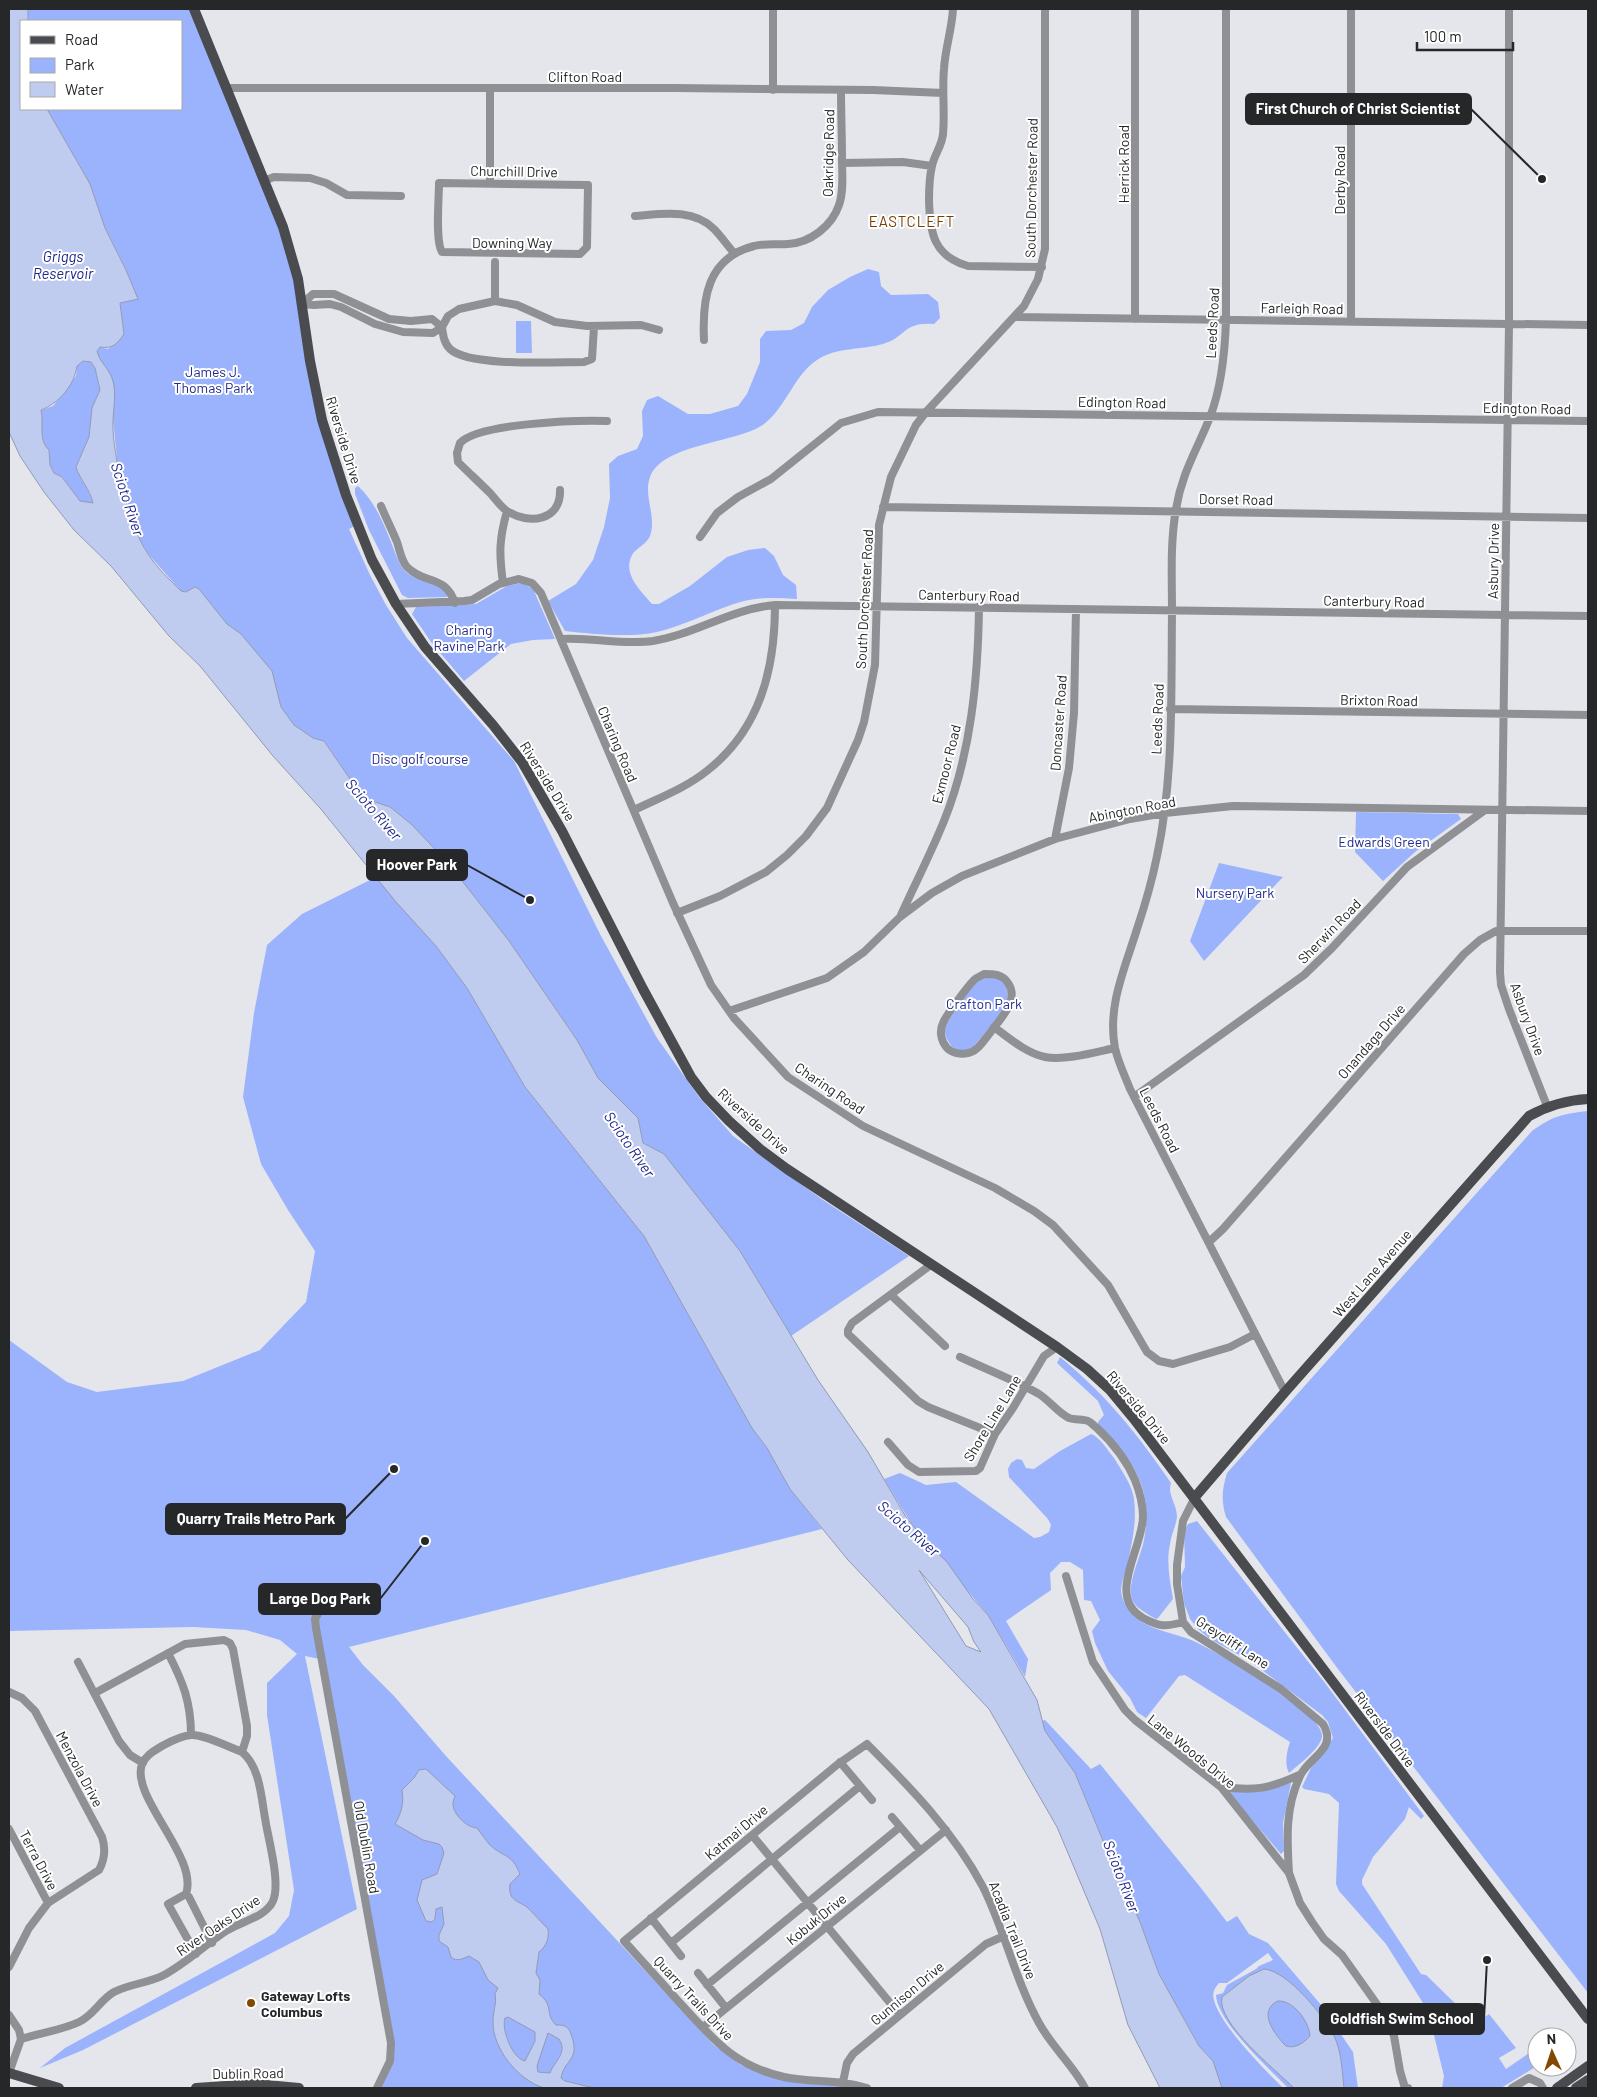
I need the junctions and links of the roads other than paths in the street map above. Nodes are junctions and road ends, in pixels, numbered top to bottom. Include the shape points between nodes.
1 (194, 9) edge
2 (774, 9) edge
3 (953, 9) edge
4 (1045, 9) edge
5 (1135, 9) edge
6 (1226, 9) edge
7 (1351, 9) edge
8 (1509, 9) edge
9 (228, 88) junction
10 (490, 88) junction
11 (773, 90) junction
12 (841, 90) junction
13 (943, 93) junction
14 (842, 163) junction
15 (932, 166) junction
16 (266, 180) junction
17 (490, 183) junction
18 (400, 196) dead end
19 (635, 216) dead end
20 (440, 251) joint
21 (584, 252) joint
22 (734, 253) junction
23 (495, 262) dead end
24 (1042, 267) junction
25 (495, 301) junction
26 (302, 304) junction
27 (1015, 316) junction
28 (1135, 319) junction
29 (1226, 320) junction
30 (1351, 322) junction
31 (1509, 324) junction
32 (1588, 325) edge
33 (594, 326) junction
34 (442, 327) junction
35 (659, 330) dead end
36 (704, 340) dead end
37 (926, 412) junction
38 (1210, 416) junction
39 (1508, 420) junction
40 (607, 421) dead end
41 (1588, 421) edge
42 (560, 490) dead end
43 (381, 506) dead end
44 (883, 507) junction
45 (507, 511) junction
46 (1175, 511) junction
47 (1506, 516) junction
48 (1588, 518) edge
49 (700, 537) dead end
50 (503, 583) junction
51 (455, 603) junction
52 (396, 604) junction
53 (775, 605) junction
54 (877, 605) junction
55 (979, 607) junction
56 (1076, 609) junction
57 (1172, 610) junction
58 (1505, 615) junction
59 (1588, 616) edge
60 (561, 639) junction
61 (1170, 709) junction
62 (1503, 714) junction
63 (1588, 715) edge
64 (634, 810) junction
65 (1486, 810) junction
66 (1502, 810) junction
67 (1588, 811) edge
68 (1165, 813) junction
69 (1054, 839) junction
70 (677, 913) junction
71 (900, 917) junction
72 (1500, 931) junction
73 (1588, 931) edge
74 (729, 1011) junction
75 (994, 1027) junction
76 (1115, 1048) junction
77 (1134, 1097) junction
78 (1588, 1099) edge
79 (1547, 1106) junction
80 (1208, 1242) junction
81 (932, 1264) junction
82 (891, 1295) junction
83 (1255, 1334) junction
84 (945, 1346) dead end
85 (1057, 1347) junction
86 (960, 1358) dead end
87 (1025, 1386) junction
88 (1285, 1392) junction
89 (995, 1434) junction
90 (888, 1442) dead end
91 (1195, 1497) junction
92 (1066, 1576) dead end
93 (321, 1608) dead end
94 (1183, 1622) junction
95 (168, 1653) junction
96 (78, 1662) dead end
97 (9, 1692) edge
98 (95, 1693) junction
99 (191, 1735) junction
100 (866, 1744) joint
101 (242, 1752) junction
102 (143, 1762) junction
103 (840, 1762) junction
104 (1301, 1774) junction
105 (860, 1786) junction
106 (1221, 1787) junction
107 (872, 1800) dead end
108 (892, 1817) dead end
109 (900, 1827) junction
110 (9, 1829) edge
111 (946, 1830) junction
112 (752, 1835) junction
113 (920, 1850) junction
114 (772, 1860) junction
115 (1289, 1872) junction
116 (186, 1894) junction
117 (48, 1903) junction
118 (808, 1904) junction
119 (651, 1918) junction
120 (827, 1926) junction
121 (1004, 1936) junction
122 (624, 1941) joint
123 (671, 1942) junction
124 (212, 1943) junction
125 (196, 1954) junction
126 (681, 1956) dead end
127 (9, 1967) edge
128 (698, 1973) dead end
129 (707, 1985) junction
130 (726, 2008) junction
131 (900, 2015) junction
132 (9, 2016) edge
133 (1588, 2019) edge
134 (703, 2027) junction
135 (21, 2039) junction
136 (1588, 2066) edge
137 (9, 2073) edge
138 (1588, 2080) edge
139 (843, 2082) junction
140 (59, 2088) edge
141 (196, 2088) edge
142 (299, 2088) edge
143 (377, 2088) edge
144 (867, 2088) edge
145 (1085, 2088) edge
146 (1406, 2088) edge
147 (1512, 2088) edge
148 (1543, 2088) edge
149 (1557, 2088) edge
150 (1576, 2088) edge

1 - 9 main road, Riverside Drive
2 - 11 street
3 - 13 street
4 - 24 street, South Dorchester Road via 1045,242
5 - 28 street, Herrick Road
6 - 29 street, Leeds Road
7 - 30 street, Derby Road
8 - 31 street, Asbury Drive
9 - 10 street, Clifton Road
9 - 16 main road, Riverside Drive
10 - 11 street, Clifton Road
10 - 17 street
11 - 12 street, Clifton Road
12 - 13 street, Clifton Road
12 - 14 street, Oakridge Road
13 - 15 street via 943,136
14 - 15 street via 903,162
14 - 22 street, Oakridge Road via 839,204 829,224 812,238 791,244 756,245
15 - 24 street via 930,225 934,242 947,256 968,266
16 - 18 street via 274,177 310,178 348,195
16 - 26 main road, Riverside Drive via 292,255
17 - 20 street, Churchill Drive via 439,183
17 - 21 street, Churchill Drive via 588,185 588,242
19 - 22 street via 673,214 694,218 713,228
20 - 21 street, Downing Way via 448,254
22 - 36 street, Oakridge Road via 717,270 706,292
23 - 25 street
24 - 27 street, South Dorchester Road via 1024,306
25 - 33 street via 556,322
25 - 34 street via 459,309 448,316
26 - 34 street via 341,307 375,324 403,332 433,333
26 - 34 street via 313,294 334,294 389,319 432,319
26 - 52 main road, Riverside Drive via 315,390 331,450 372,560
27 - 28 street, Farleigh Road
27 - 37 street, South Dorchester Road
28 - 29 street, Farleigh Road
29 - 30 street, Farleigh Road
29 - 38 street, Leeds Road via 1224,360
30 - 31 street, Farleigh Road
31 - 32 street, Farleigh Road
31 - 39 street, Asbury Drive
33 - 34 street via 592,359 584,362 491,361 459,355 443,339
33 - 35 street via 641,325
37 - 38 street, Edington Road
37 - 44 street, South Dorchester Road via 916,425 891,477
37 - 49 street, Edington Road via 878,412 841,423 771,480 738,497 717,513
38 - 39 street, Edington Road
38 - 46 street, Leeds Road via 1188,462
39 - 41 street, Edington Road
39 - 47 street, Asbury Drive
40 - 45 street via 531,423 463,439 458,448 458,462
42 - 45 street via 558,507 548,516 533,519
43 - 51 street via 407,567 444,585
44 - 46 street, Dorset Road
44 - 54 street, South Dorchester Road via 878,542
45 - 50 street via 500,537
46 - 47 street, Dorset Road
46 - 57 street, Leeds Road
47 - 48 street, Dorset Road
47 - 58 street, Asbury Drive
50 - 51 street via 472,600
50 - 60 street via 519,578 536,586
51 - 52 street
52 - 81 main road, Riverside Drive via 425,647 522,762 562,831 675,1049 706,1097 760,1149 787,1169
53 - 54 street, Canterbury Road
53 - 60 street, Canterbury Road via 737,612 654,641
53 - 64 street via 774,646 769,672 754,714 738,739 702,774 670,794
54 - 55 street, Canterbury Road
54 - 70 street, South Dorchester Road via 875,665 864,722 827,808 806,836 766,872 720,896
55 - 56 street, Canterbury Road
55 - 71 street, Exmoor Road via 976,685 962,762 944,820
56 - 57 street, Canterbury Road
56 - 69 street, Doncaster Road via 1074,713 1069,768
57 - 58 street, Canterbury Road
57 - 61 street, Leeds Road
58 - 59 street, Canterbury Road
58 - 62 street, Asbury Drive
60 - 64 street, Charing Road
61 - 62 street, Brixton Road
61 - 68 street, Leeds Road
62 - 63 street, Brixton Road
62 - 66 street, Asbury Drive
64 - 70 street, Charing Road
65 - 66 street, Abington Road
65 - 68 street, Abington Road via 1233,806
65 - 77 street, Sherwin Road via 1407,867 1304,975
66 - 67 street, Abington Road
66 - 72 street, Asbury Drive
68 - 69 street, Abington Road
68 - 76 street, Leeds Road via 1147,898 1116,995
69 - 71 street, Abington Road via 962,876
70 - 74 street, Charing Road via 711,985
71 - 74 street, Abington Road via 864,952 827,978
72 - 73 street, Onandaga Drive
72 - 79 street, Asbury Drive via 1502,985
72 - 80 street, Onandaga Drive via 1480,940 1464,954 1223,1229
74 - 83 street, Charing Road via 788,1077 863,1126 995,1188 1053,1225 1108,1286 1147,1352 1159,1361 1173,1364 1230,1347
75 - 75 street via 978,1048 958,1054 948,1050 940,1032 943,1022 975,979 984,974 1004,978 1010,987 1012,998
75 - 76 street via 1024,1049 1044,1057
76 - 77 street, Leeds Road
77 - 80 street, Leeds Road
78 - 79 main road, West Lane Avenue
79 - 88 main road, West Lane Avenue via 1529,1116 1513,1133
80 - 83 street, Leeds Road
81 - 82 street
81 - 85 main road, Riverside Drive
82 - 84 street
82 - 89 street via 849,1326 850,1337 918,1401
83 - 88 street, Leeds Road
85 - 87 street, Shore Line Lane via 1044,1356
85 - 91 main road, Riverside Drive via 1110,1390
86 - 87 street
87 - 89 street, Shore Line Lane
87 - 94 street via 1069,1418 1088,1420 1122,1454 1135,1480 1143,1516 1125,1596 1138,1615 1157,1626
88 - 91 main road, West Lane Avenue
89 - 90 street, Shore Line Lane via 980,1468 974,1472 919,1472 908,1465
91 - 94 street, Greycliff Lane via 1183,1521 1178,1548 1177,1584
91 - 133 main road, Riverside Drive
92 - 106 street, Lane Woods Drive via 1093,1662 1125,1710
93 - 143 street, Old Dublin Road via 315,1619 316,1628 391,2043 390,2062
94 - 104 street, Greycliff Lane via 1191,1632 1281,1688 1323,1724 1328,1740 1325,1747
95 - 98 street
95 - 99 street via 185,1689
95 - 101 street via 185,1644 217,1639 230,1643 247,1726
96 - 98 street
97 - 117 street, Menzola Drive via 22,1698 36,1711 102,1837 105,1852 99,1870
98 - 102 street via 119,1741 130,1755
99 - 101 street
99 - 102 street via 164,1745
100 - 103 street, Katmai Drive
100 - 111 street, Acadia Trail Drive via 915,1793
101 - 124 street, River Oaks Drive via 256,1774 275,1894 269,1907 226,1931
102 - 116 street via 142,1782 186,1869 189,1886
103 - 105 street
103 - 112 street, Katmai Drive
104 - 106 street, Greycliff Lane via 1256,1790
104 - 115 street, Greycliff Lane via 1288,1813
105 - 107 street
105 - 114 street
106 - 115 street, Lane Woods Drive
108 - 109 street
109 - 113 street
109 - 118 street
110 - 117 street, Terra Drive
111 - 113 street, Kobuk Drive
111 - 121 street, Acadia Trail Drive via 982,1887
112 - 114 street
112 - 119 street, Katmai Drive
113 - 120 street, Kobuk Drive
114 - 118 street
114 - 123 street
115 - 146 street, Lane Woods Drive via 1300,1903 1312,1922 1324,1939 1342,1955 1386,2017 1394,2036
116 - 124 street
116 - 125 street via 168,1904
117 - 127 street via 29,1928
118 - 120 street
118 - 129 street
119 - 122 street, Katmai Drive
119 - 123 street
120 - 130 street, Kobuk Drive
120 - 131 street
121 - 131 street, Gunnison Drive via 986,1944
121 - 145 street, Acadia Trail Drive via 1039,2024
122 - 134 street, Quarry Trails Drive
123 - 126 street
124 - 125 street, River Oaks Drive
125 - 135 street, River Oaks Drive via 162,1976 113,1993 78,2023
128 - 129 street
129 - 130 street
130 - 134 street, Kobuk Drive
131 - 139 street, Gunnison Drive via 849,2057
132 - 135 street
134 - 139 street, Quarry Trails Drive via 718,2045 748,2065 784,2077
135 - 137 street
136 - 149 main road
137 - 140 main road
138 - 150 main road
139 - 144 street, Quarry Trails Drive
141 - 142 main road, Dublin Road via 255,2084
147 - 148 street via 1529,2078

